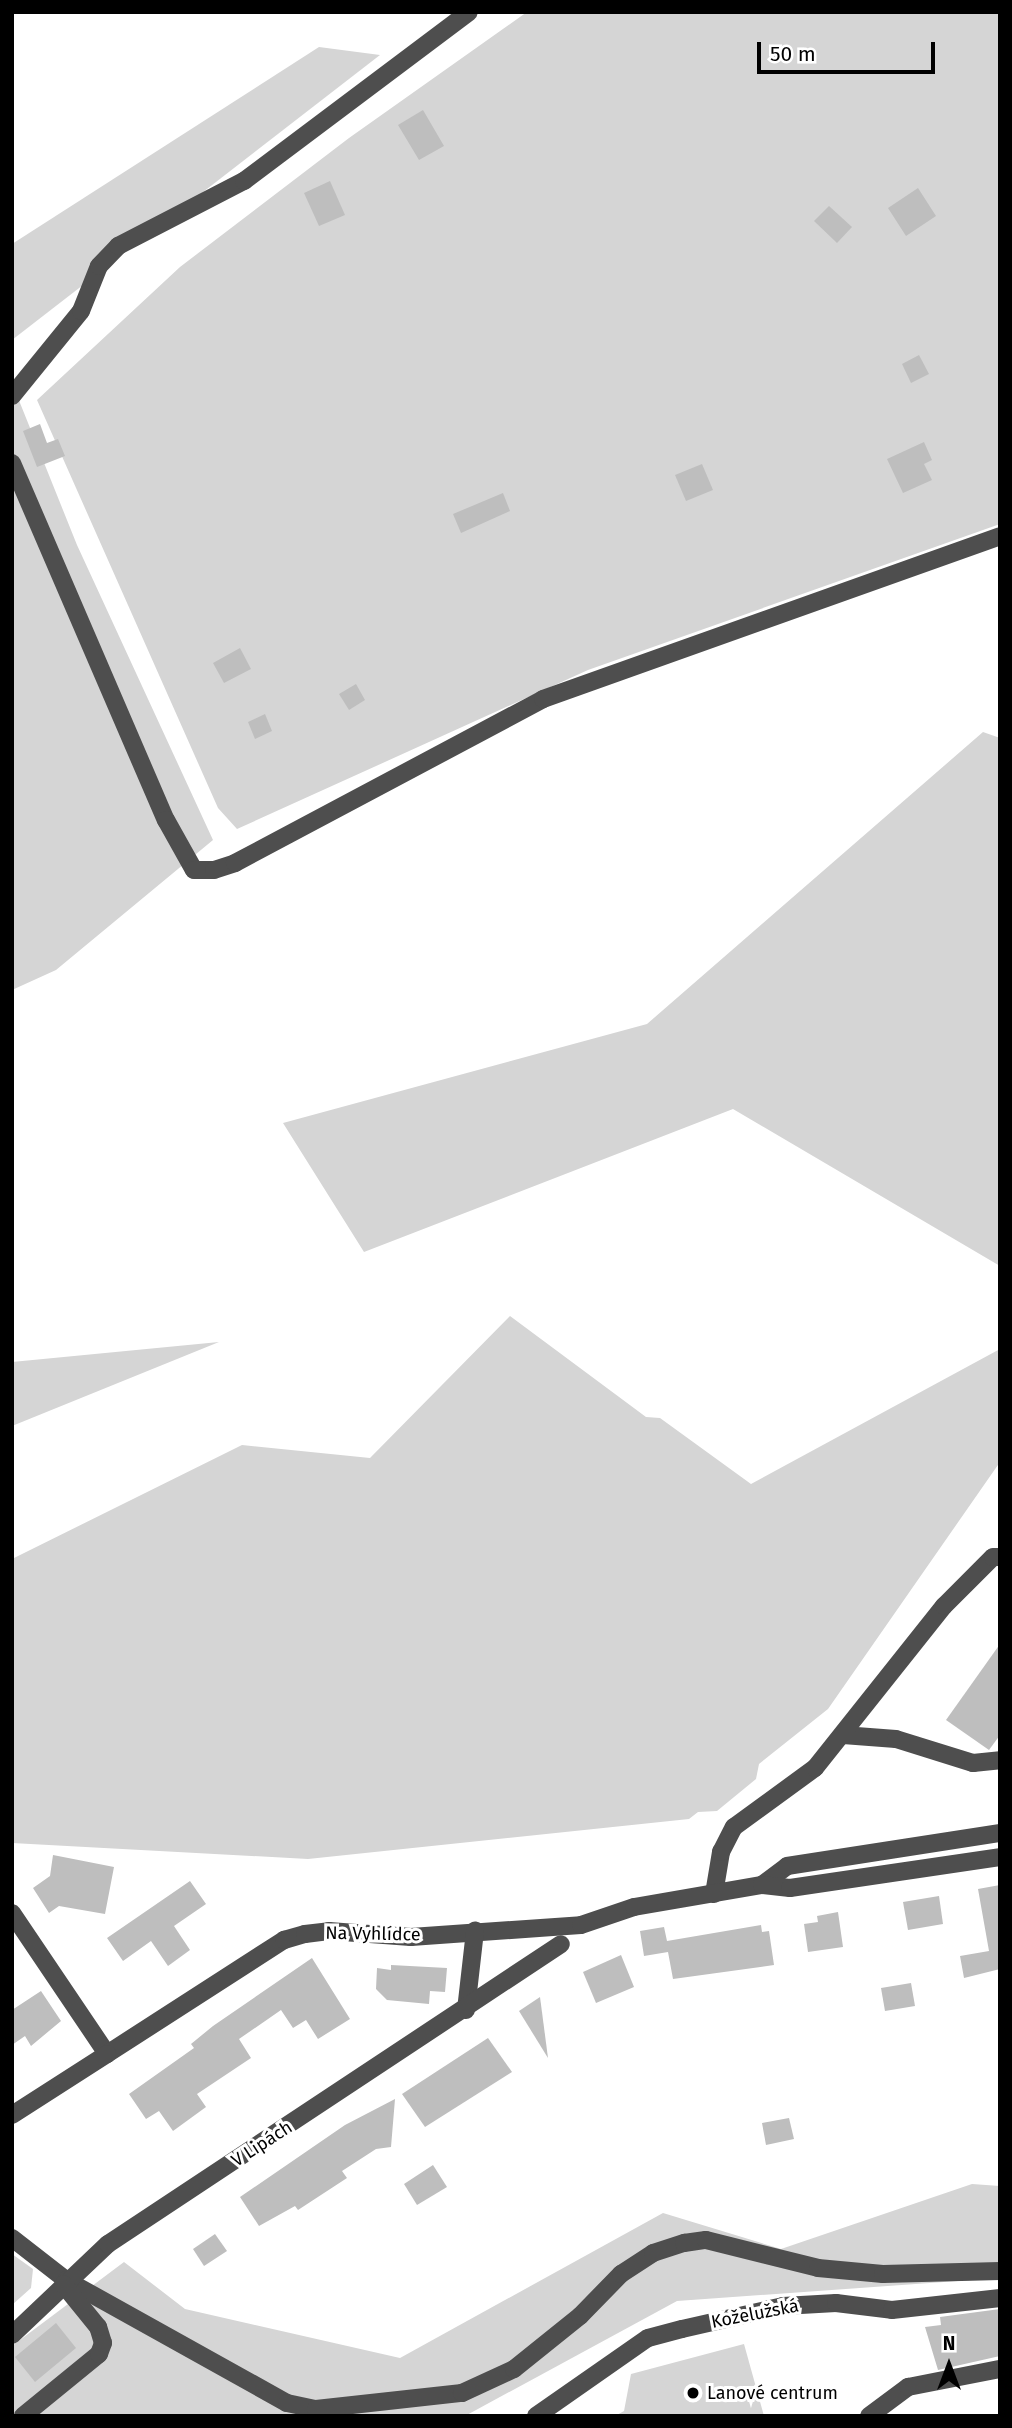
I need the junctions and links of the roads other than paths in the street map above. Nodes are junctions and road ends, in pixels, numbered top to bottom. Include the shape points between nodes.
1 (469, 12) edge
2 (12, 396) edge
3 (12, 463) edge
4 (1000, 536) edge
5 (1000, 1557) edge
6 (843, 1735) junction
7 (1000, 1760) edge
8 (1000, 1833) edge
9 (1000, 1857) edge
10 (762, 1885) junction
11 (714, 1894) junction
12 (12, 1913) edge
13 (475, 1931) junction
14 (561, 1944) dead end
15 (466, 2010) junction
16 (107, 2054) junction
17 (12, 2116) edge
18 (12, 2238) edge
19 (1000, 2271) edge
20 (64, 2282) junction
21 (1000, 2298) edge
22 (12, 2334) edge
23 (1000, 2369) edge
24 (23, 2416) edge
25 (536, 2416) edge
26 (869, 2416) edge

1 - 2 street via 244,181 118,246 99,266 81,311
3 - 4 street via 166,820 194,870 234,863 542,699
5 - 6 street via 993,1557 944,1606
6 - 7 street via 896,1739 973,1763
6 - 11 street via 815,1768 734,1827 721,1852
8 - 10 street, Na Vyhlídce via 787,1866
9 - 10 street, Na Vyhlídce via 790,1888
10 - 11 street, Na Vyhlídce
11 - 13 street, Na Vyhlídce via 634,1907 582,1925
12 - 16 street
13 - 15 street
13 - 16 street, Na Vyhlídce via 411,1937 329,1931 284,1940
14 - 15 street, V Lipách
15 - 20 street, V Lipách via 108,2244
16 - 17 street, Na Vyhlídce
18 - 20 street
19 - 20 street via 883,2274 818,2268 706,2240 684,2244 653,2253 621,2274 580,2316 514,2369 462,2393 316,2409 287,2403
20 - 22 street, V Lipách
20 - 24 street via 99,2327 103,2343 99,2354
21 - 25 street, Koželužská via 892,2310 836,2303 783,2306 682,2329 649,2338
23 - 26 street via 908,2387

